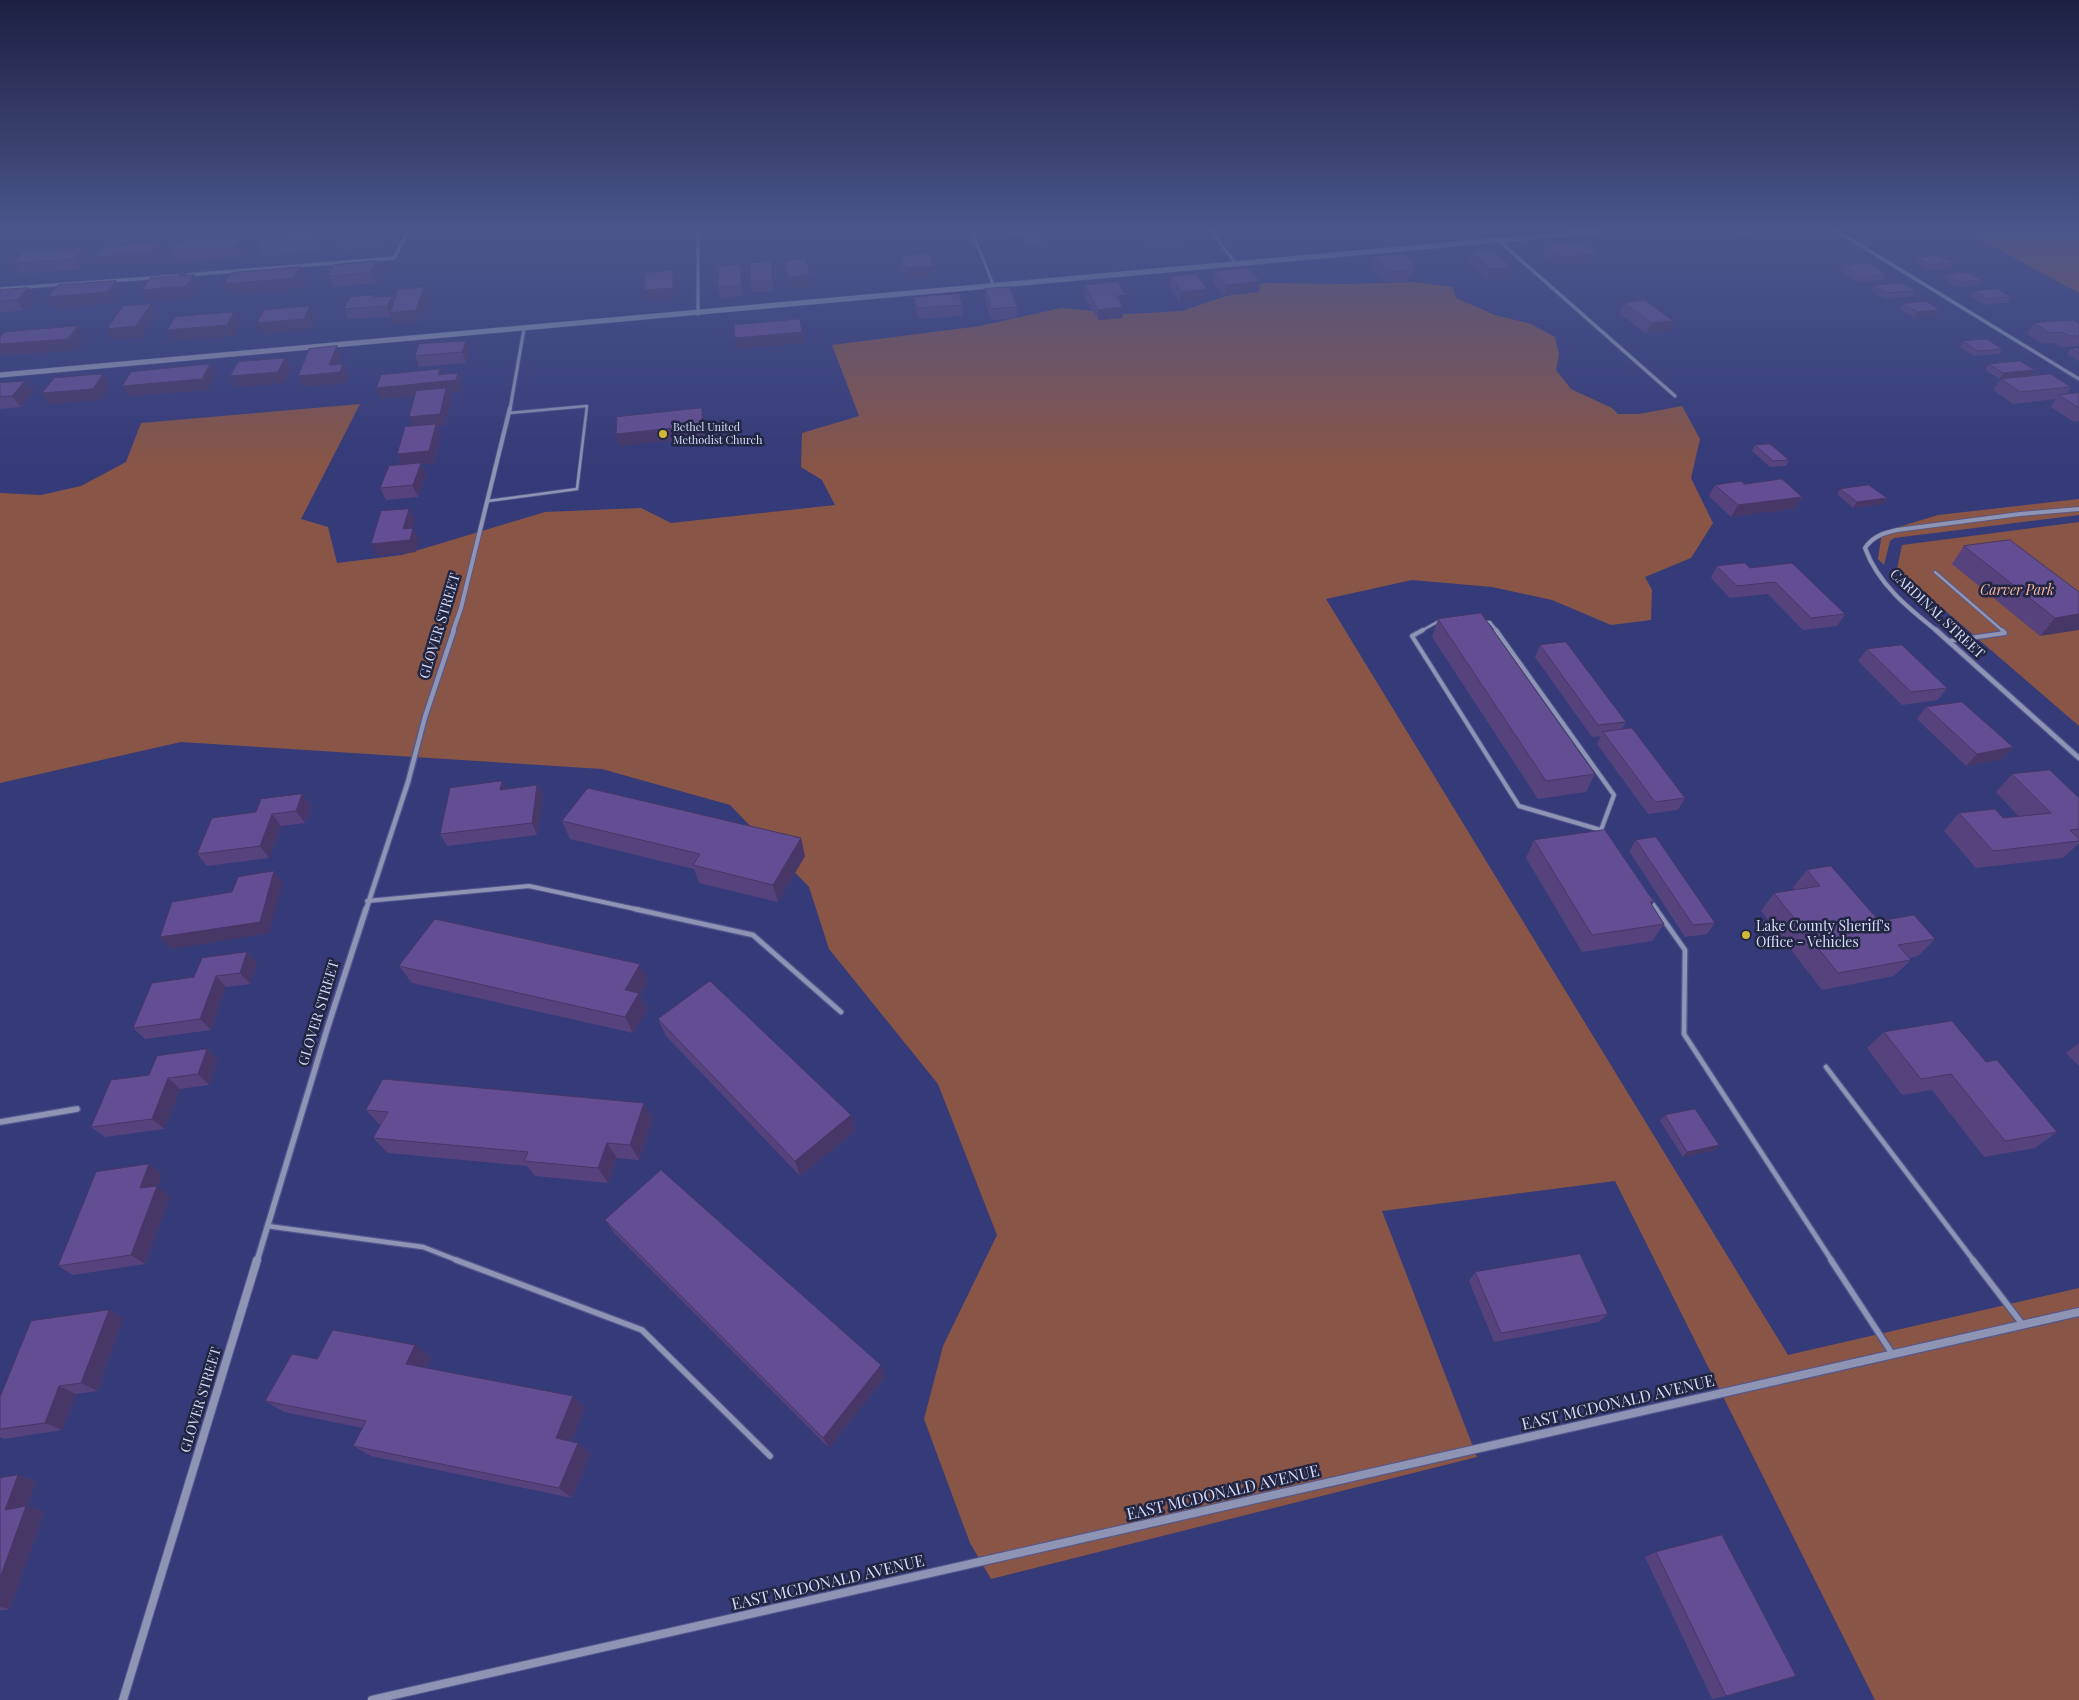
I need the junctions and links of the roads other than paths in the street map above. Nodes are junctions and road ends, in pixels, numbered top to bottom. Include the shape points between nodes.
1 (698, 310) edge
2 (738, 310) edge
3 (1578, 310) edge
4 (1967, 310) edge
5 (698, 314) junction
6 (524, 329) junction
7 (0, 375) edge
8 (2079, 379) edge
9 (1675, 396) dead end
10 (509, 413) junction
11 (488, 501) junction
12 (2079, 509) edge
13 (1935, 572) dead end
14 (1451, 620) edge
15 (1480, 622) edge
16 (1949, 641) junction
17 (2079, 758) edge
18 (1601, 830) junction
19 (1606, 838) edge
20 (1646, 894) edge
21 (367, 901) junction
22 (841, 1012) dead end
23 (1826, 1067) dead end
24 (77, 1109) dead end
25 (0, 1122) edge
26 (267, 1226) junction
27 (2079, 1312) edge
28 (2023, 1325) junction
29 (1893, 1355) junction
30 (770, 1456) dead end
31 (123, 1700) edge
32 (372, 1700) edge

1 - 5 street
2 - 5 street
3 - 9 street
4 - 8 street
5 - 6 street
6 - 7 street
6 - 10 street, GLOVER STREET
10 - 11 street, GLOVER STREET
10 - 11 lane via 587,406 578,489
11 - 21 street, GLOVER STREET via 461,608 425,717 408,782
12 - 16 street, CARDINAL STREET via 1898,530 1869,540 1865,548 1867,558 1879,577 1910,609
13 - 16 lane via 2005,633
14 - 18 lane via 1441,620 1412,636 1519,806
15 - 18 lane via 1490,622 1614,795
16 - 17 street, CARDINAL STREET
18 - 19 lane
20 - 29 lane via 1685,950 1684,1034
21 - 22 lane via 529,886 753,935
21 - 26 street, GLOVER STREET
23 - 28 lane
24 - 25 street
26 - 30 lane via 423,1247 642,1330
26 - 31 street, GLOVER STREET
27 - 28 street, EAST MCDONALD AVENUE
28 - 29 street, EAST MCDONALD AVENUE
29 - 32 street, EAST MCDONALD AVENUE

